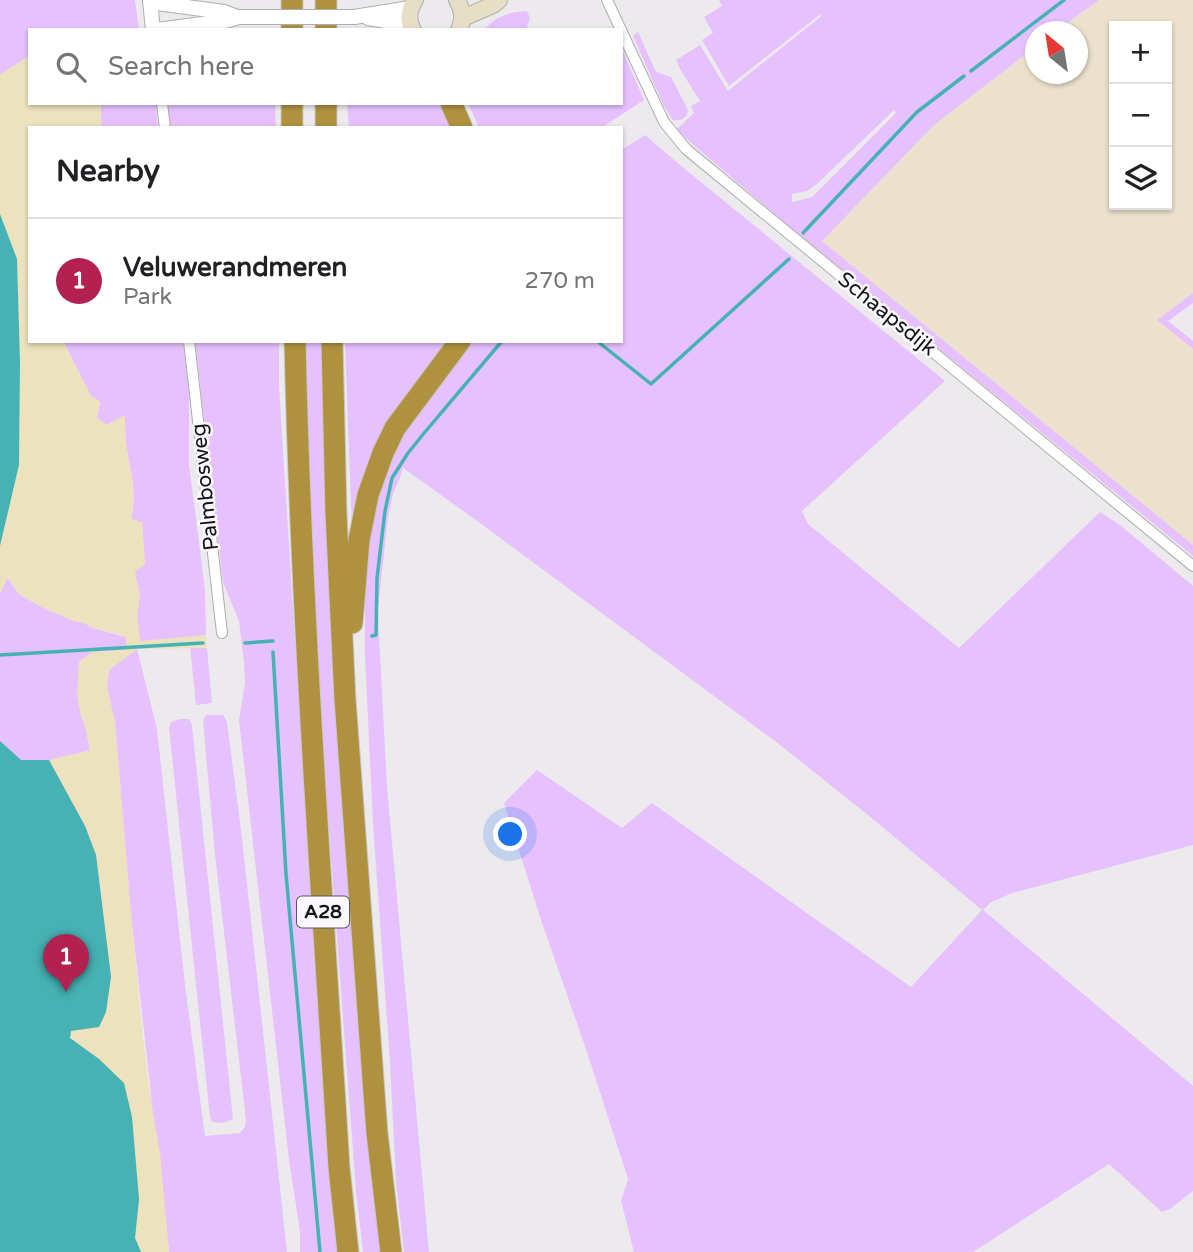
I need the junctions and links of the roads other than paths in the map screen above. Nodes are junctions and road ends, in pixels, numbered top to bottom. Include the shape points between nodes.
1 (292, 0) edge
2 (326, 0) edge
3 (499, 0) edge
4 (607, 0) edge
5 (150, 1) edge
6 (461, 10) edge
7 (412, 16) edge
8 (239, 17) junction
9 (155, 28) edge
10 (171, 28) edge
11 (292, 28) edge
12 (326, 28) edge
13 (620, 28) edge
14 (623, 34) edge
15 (162, 105) edge
16 (292, 105) edge
17 (452, 105) edge
18 (462, 105) edge
19 (165, 126) edge
20 (292, 126) edge
21 (461, 126) edge
22 (470, 126) edge
23 (189, 343) edge
24 (295, 343) edge
25 (332, 343) edge
26 (459, 343) edge
27 (1193, 566) edge
28 (222, 633) dead end
29 (345, 699) junction
30 (348, 1252) edge
31 (391, 1252) edge

1 - 11 highway
2 - 12 highway
3 - 6 main road
4 - 13 street, Schaapsdijk
5 - 8 street
5 - 9 street
7 - 8 street, bridge
8 - 10 street
14 - 27 street, Schaapsdijk via 664,122 686,149
15 - 19 street
16 - 20 highway
17 - 21 highway
18 - 22 highway
23 - 28 street, Palmbosweg
24 - 30 highway, A28 via 303,572
25 - 29 highway, A28
26 - 29 highway, A28 via 395,428 368,495 359,540
29 - 31 highway, A28 via 377,1133

